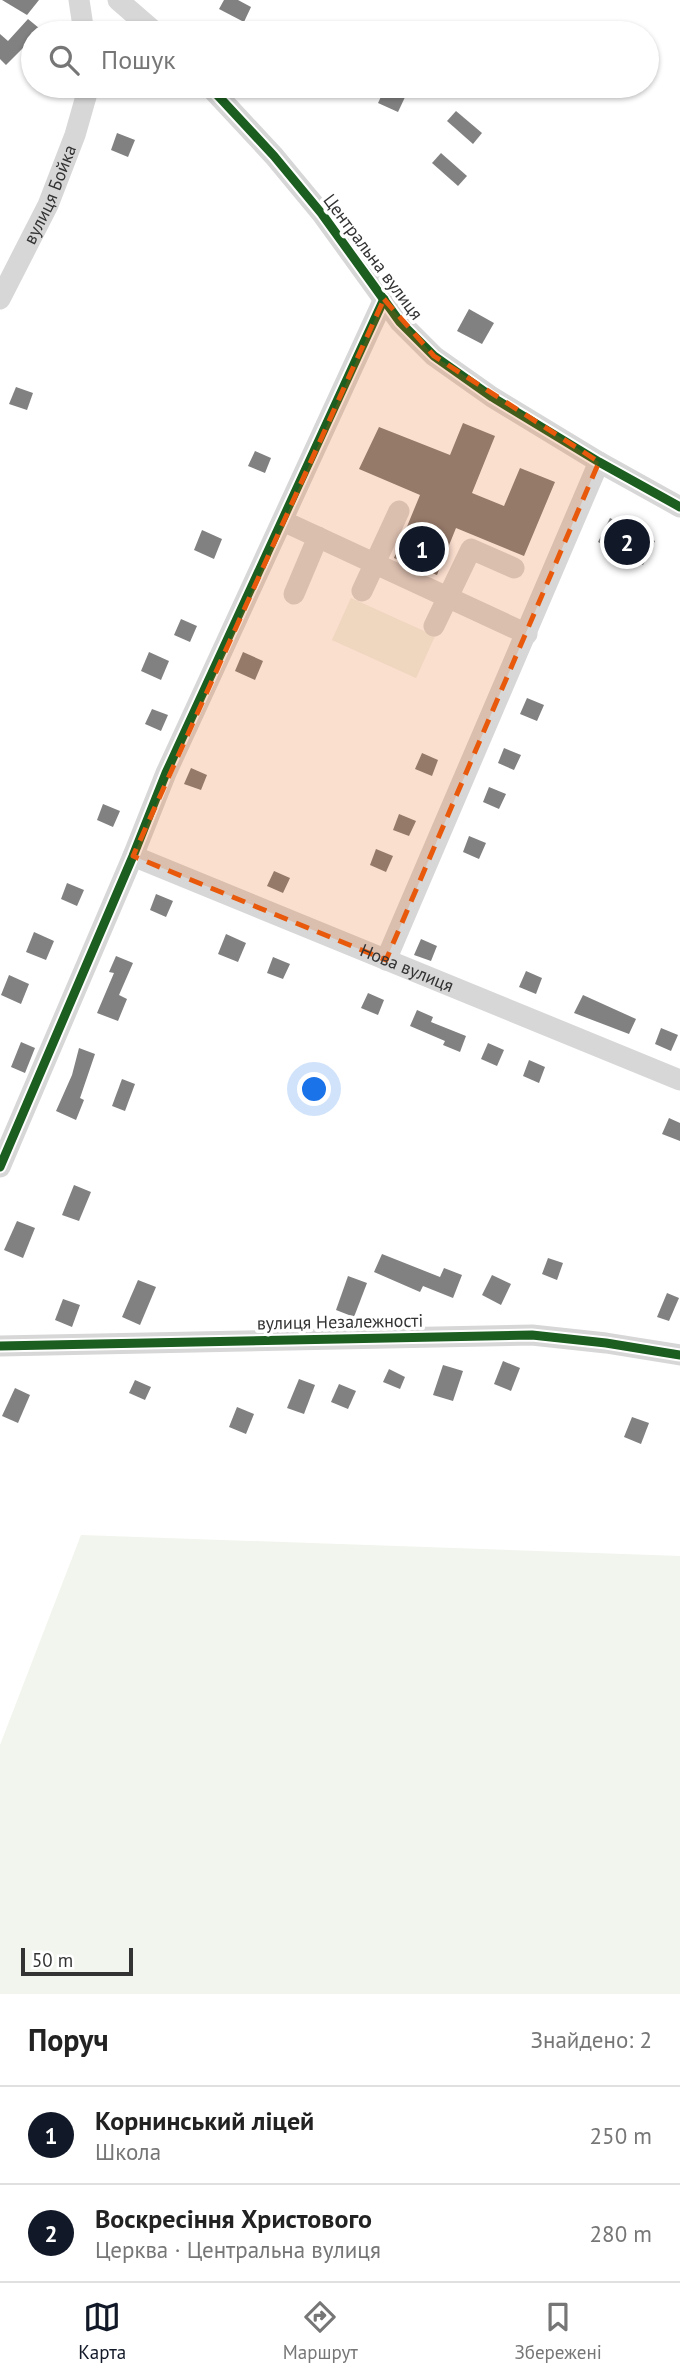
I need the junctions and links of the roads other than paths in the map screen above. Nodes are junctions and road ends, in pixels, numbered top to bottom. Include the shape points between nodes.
1 (79, 0) edge
2 (118, 0) edge
3 (82, 21) edge
4 (142, 21) edge
5 (86, 98) edge
6 (220, 98) edge
7 (0, 299) edge
8 (384, 299) junction
9 (598, 462) junction
10 (680, 507) edge
11 (399, 511) dead end
12 (283, 521) junction
13 (318, 537) junction
14 (374, 563) junction
15 (514, 568) dead end
16 (362, 591) dead end
17 (294, 594) dead end
18 (447, 597) junction
19 (435, 626) dead end
20 (527, 634) junction
21 (133, 856) junction
22 (386, 960) junction
23 (680, 1080) edge
24 (0, 1167) edge
25 (0, 1346) edge
26 (680, 1355) edge

1 - 3 street
2 - 4 street
5 - 7 street, вулиця Бойка via 48,205
6 - 8 street, Центральна вулиця via 322,214
8 - 9 street, Центральна вулиця via 433,356
8 - 12 street
9 - 10 street, Центральна вулиця
9 - 20 street
11 - 14 street
12 - 13 street
12 - 21 street via 166,773
13 - 14 street
13 - 17 street
14 - 16 street
14 - 18 street
15 - 18 street via 471,549
18 - 19 street
18 - 20 street
20 - 22 street
21 - 22 street, Нова вулиця
21 - 24 street
22 - 23 street, Нова вулиця
25 - 26 street, вулиця Незалежності via 532,1335

